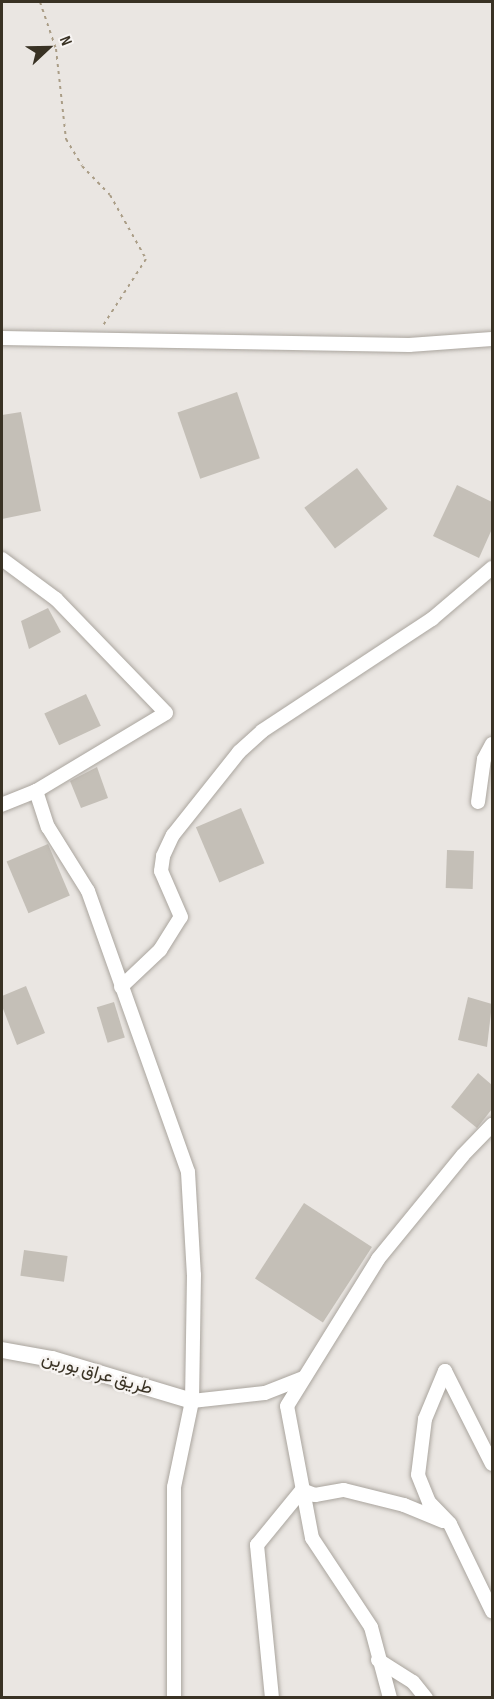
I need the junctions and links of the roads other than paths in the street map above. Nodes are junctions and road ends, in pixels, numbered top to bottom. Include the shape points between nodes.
1 (2, 338) edge
2 (492, 339) edge
3 (2, 559) edge
4 (492, 568) edge
5 (492, 744) edge
6 (36, 791) junction
7 (478, 802) dead end
8 (2, 805) edge
9 (121, 987) junction
10 (492, 1125) edge
11 (2, 1350) edge
12 (303, 1378) junction
13 (192, 1401) junction
14 (492, 1464) edge
15 (302, 1490) junction
16 (450, 1524) junction
17 (492, 1611) edge
18 (378, 1660) junction
19 (174, 1698) edge
20 (272, 1698) edge
21 (390, 1698) edge
22 (426, 1698) edge

1 - 2 street via 409,345
3 - 6 street via 56,599 166,713
4 - 9 street via 432,619 262,731 239,752 173,835 163,856 162,871 182,917 160,950
5 - 7 street via 484,759
6 - 8 street
6 - 9 street via 48,827 88,891
9 - 13 street via 188,1172 194,1275
10 - 12 street via 378,1259
11 - 13 street, طريق عراق بورين via 52,1359
12 - 13 street via 265,1393
12 - 15 street via 287,1406
13 - 19 street via 174,1487
14 - 16 street via 445,1371 425,1419 418,1475 429,1502
15 - 16 street via 315,1495 344,1490 404,1505
15 - 18 street via 312,1538 371,1627
15 - 20 street via 257,1545
16 - 17 street
18 - 21 street
18 - 22 street via 413,1682

